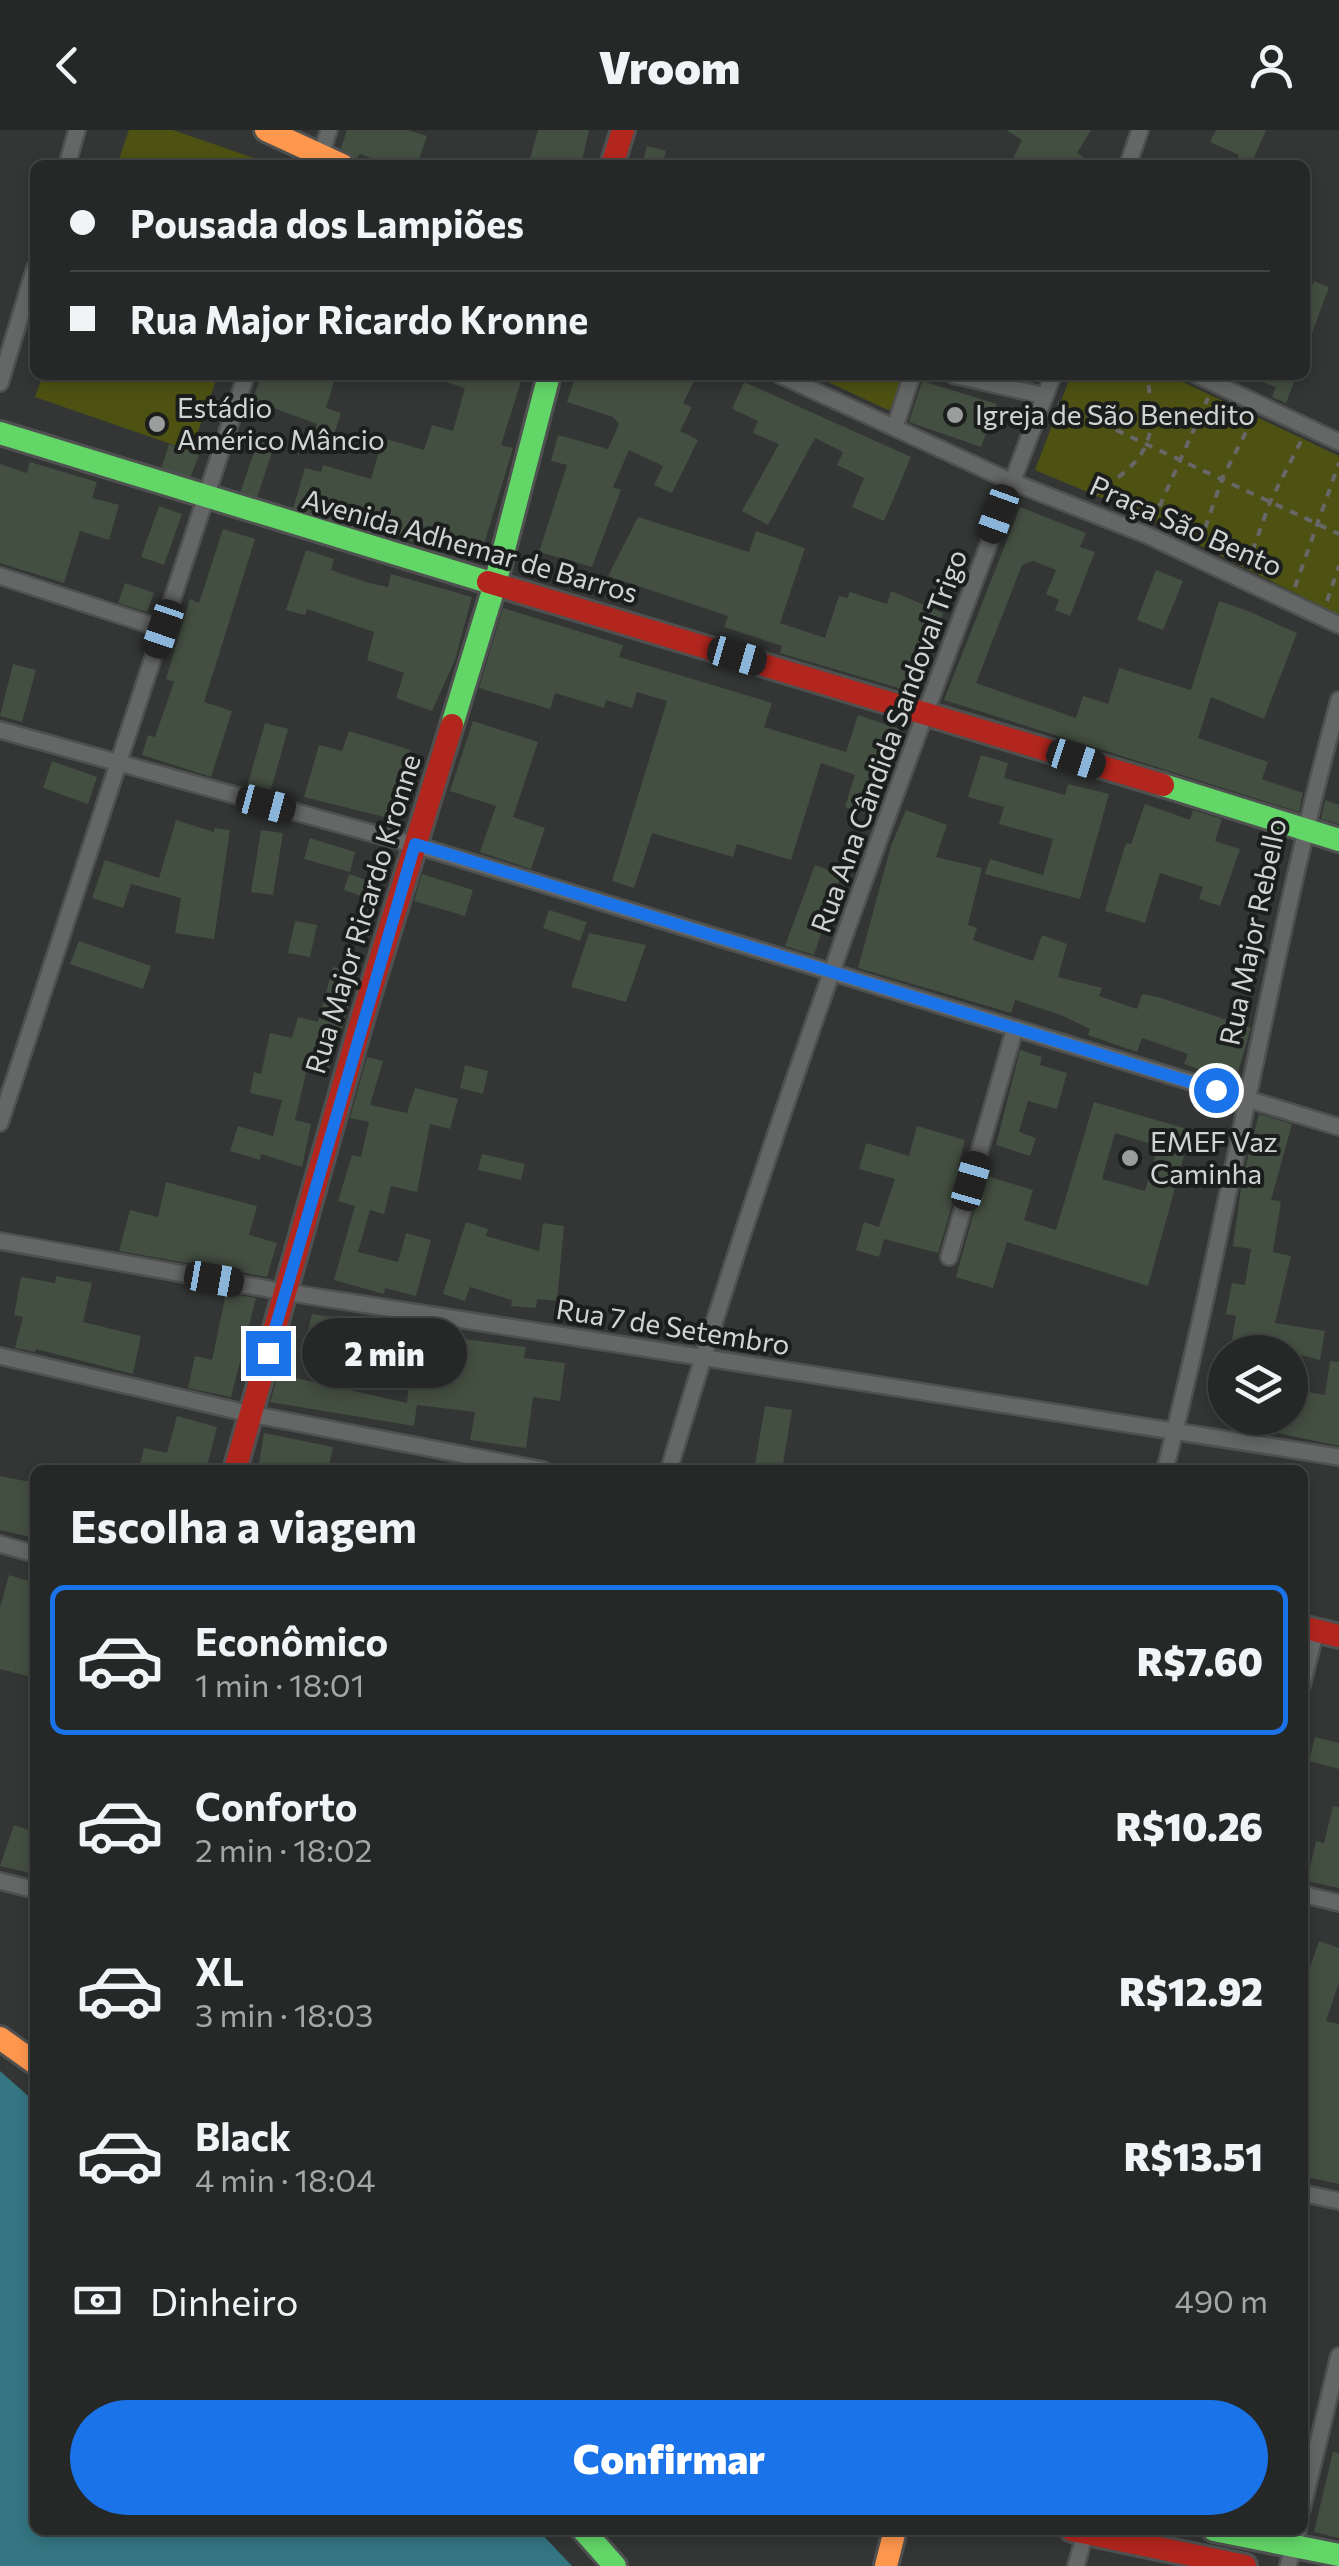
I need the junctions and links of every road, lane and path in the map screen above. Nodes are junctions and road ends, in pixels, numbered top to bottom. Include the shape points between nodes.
1 (78, 130) edge
2 (266, 130) edge
3 (329, 130) edge
4 (623, 130) edge
5 (1140, 130) edge
6 (69, 160) edge
7 (323, 160) edge
8 (327, 160) edge
9 (614, 160) edge
10 (1130, 160) edge
11 (30, 284) edge
12 (244, 380) edge
13 (549, 380) edge
14 (791, 380) edge
15 (910, 380) edge
16 (975, 380) edge
17 (1051, 380) edge
18 (1148, 380) edge
19 (1207, 380) edge
20 (0, 382) edge
21 (1215, 384) junction
22 (1045, 396) junction
23 (1260, 404) junction
24 (895, 426) junction
25 (1308, 427) junction
26 (0, 433) edge
27 (1339, 442) edge
28 (1148, 444) junction
29 (1178, 459) junction
30 (1339, 463) edge
31 (1222, 480) junction
32 (1010, 481) junction
33 (204, 498) junction
34 (1270, 502) junction
35 (1079, 505) junction
36 (1316, 524) junction
37 (1339, 534) edge
38 (1148, 535) junction
39 (1194, 556) junction
40 (1339, 566) edge
41 (0, 576) edge
42 (1242, 580) junction
43 (495, 584) junction
44 (1291, 601) junction
45 (1322, 615) junction
46 (1339, 625) edge
47 (163, 629) junction
48 (1339, 700) edge
49 (925, 711) junction
50 (0, 730) edge
51 (117, 764) junction
52 (1304, 830) junction
53 (1339, 840) edge
54 (415, 844) junction
55 (832, 972) junction
56 (1015, 1028) junction
57 (1250, 1100) junction
58 (0, 1123) edge
59 (1339, 1127) edge
60 (0, 1241) edge
61 (949, 1257) dead end
62 (285, 1292) junction
63 (0, 1356) edge
64 (702, 1356) junction
65 (251, 1414) junction
66 (1175, 1432) junction
67 (1339, 1456) edge
68 (236, 1465) edge
69 (516, 1465) edge
70 (670, 1465) edge
71 (1166, 1465) edge
72 (0, 1544) edge
73 (30, 1553) edge
74 (1309, 1629) edge
75 (1339, 1636) edge
76 (0, 1881) edge
77 (30, 1889) edge
78 (1308, 1895) edge
79 (1339, 1903) edge
80 (0, 2038) edge
81 (30, 2059) edge
82 (1308, 2194) edge
83 (1339, 2201) edge
84 (1339, 2356) edge
85 (1308, 2484) edge
86 (587, 2535) edge
87 (893, 2535) edge
88 (1080, 2535) edge
89 (1100, 2535) edge
90 (1237, 2535) edge
91 (1293, 2547) edge
92 (1339, 2554) edge
93 (615, 2566) edge
94 (886, 2566) edge
95 (1076, 2566) edge
96 (1245, 2566) edge

1 - 6 street
2 - 7 street
3 - 8 street
4 - 9 street
5 - 10 street
11 - 20 street
12 - 33 street
13 - 43 street, Rua Major Ricardo Kronne
14 - 24 street, Praça São Bento
15 - 24 street
16 - 22 street
17 - 22 street, Rua Ana Cândida Sandoval Trigo
18 - 28 path via 1154,421
19 - 21 street
21 - 23 street
21 - 29 path
22 - 28 path
22 - 32 street, Rua Ana Cândida Sandoval Trigo
23 - 25 street
23 - 31 path
24 - 32 street, Praça São Bento
25 - 27 street
25 - 34 path
26 - 33 street, Avenida Adhemar de Barros
28 - 29 path
28 - 35 path via 1136,466
29 - 31 path
29 - 38 path
30 - 36 path
31 - 34 path
31 - 39 path
32 - 35 street, Praça São Bento
32 - 49 street, Rua Ana Cândida Sandoval Trigo
33 - 43 street, Avenida Adhemar de Barros
33 - 47 street
34 - 36 path
34 - 42 path
35 - 38 street, Praça São Bento
36 - 37 path
36 - 44 path
38 - 39 street, Praça São Bento
39 - 42 street, Praça São Bento
40 - 45 path
41 - 47 street
42 - 44 street, Praça São Bento
43 - 49 street, Avenida Adhemar de Barros
43 - 54 street, Rua Major Ricardo Kronne
44 - 45 street, Praça São Bento
45 - 46 street, Praça São Bento
47 - 51 street
48 - 52 street, Rua Major Rebello
49 - 52 street, Avenida Adhemar de Barros
49 - 55 street, Rua Ana Cândida Sandoval Trigo
50 - 51 street
51 - 54 street
51 - 58 street
52 - 53 street, Avenida Adhemar de Barros
52 - 57 street, Rua Major Rebello
54 - 55 street
54 - 62 street, Rua Major Ricardo Kronne
55 - 56 street
55 - 64 street, Rua Ana Cândida Sandoval Trigo
56 - 57 street
56 - 61 street
57 - 59 street
57 - 66 street, Rua Major Rebello
60 - 62 street, Rua 7 de Setembro
62 - 64 street, Rua 7 de Setembro
62 - 65 street, Rua Major Ricardo Kronne
63 - 65 street
64 - 66 street, Rua 7 de Setembro
64 - 70 street, Rua Ana Cândida Sandoval Trigo
65 - 68 street, Rua Major Ricardo Kronne
65 - 69 street
66 - 67 street, Rua 7 de Setembro
66 - 71 street, Rua Major Rebello
72 - 73 street
74 - 75 street
76 - 77 street
78 - 79 street
80 - 81 street
82 - 83 street
84 - 85 street
86 - 93 street
87 - 94 street
88 - 95 street
89 - 96 street
90 - 91 street
91 - 92 street

